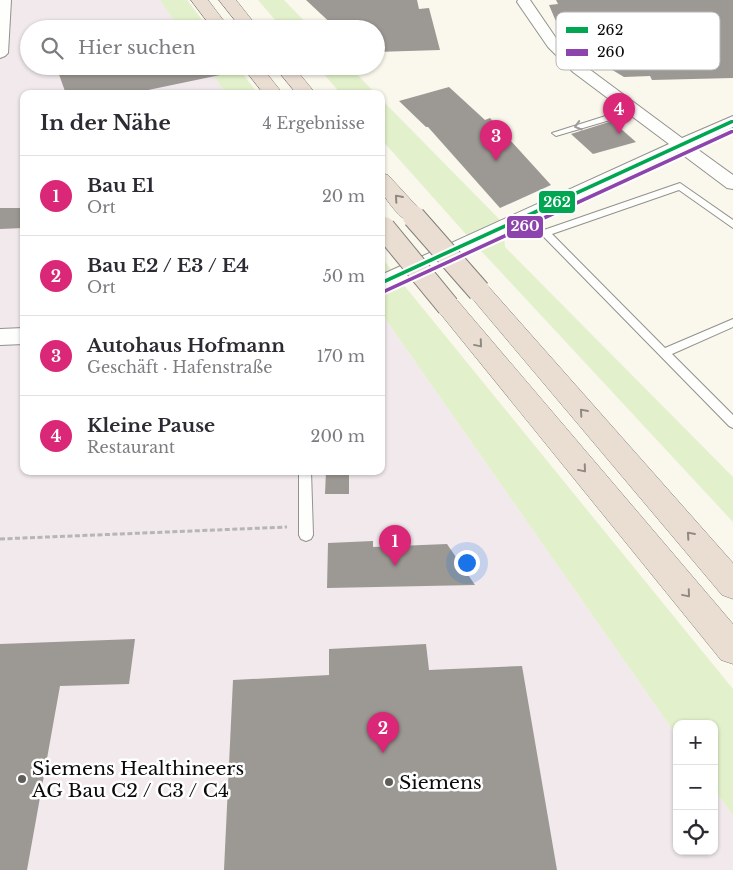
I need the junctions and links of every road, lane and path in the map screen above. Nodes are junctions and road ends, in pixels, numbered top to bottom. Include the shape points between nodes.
1 (4, 0) edge
2 (199, 0) edge
3 (227, 0) edge
4 (522, 1) edge
5 (215, 20) edge
6 (244, 20) edge
7 (556, 47) edge
8 (0, 54) edge
9 (580, 70) edge
10 (259, 75) edge
11 (291, 75) edge
12 (271, 90) edge
13 (304, 90) edge
14 (634, 110) junction
15 (733, 121) edge
16 (556, 132) dead end
17 (681, 145) junction
18 (385, 184) edge
19 (733, 184) edge
20 (733, 225) edge
21 (385, 230) edge
22 (385, 281) edge
23 (733, 323) edge
24 (20, 336) edge
25 (0, 337) edge
26 (664, 353) junction
27 (733, 423) edge
28 (305, 475) edge
29 (306, 530) joint
30 (0, 539) edge
31 (733, 585) edge
32 (733, 649) edge

1 - 8 street
2 - 5 highway
3 - 6 highway
4 - 7 street
9 - 14 street
10 - 12 highway
11 - 13 highway
14 -> 16 lane
14 - 17 street
15 - 17 street
17 - 19 street
17 - 22 street
31 -> 18 highway, bridge
20 - 26 lane via 680,186 545,233
21 -> 32 highway, bridge
23 - 26 lane
24 - 25 street
26 - 27 lane
28 - 29 lane
29 - 30 path

